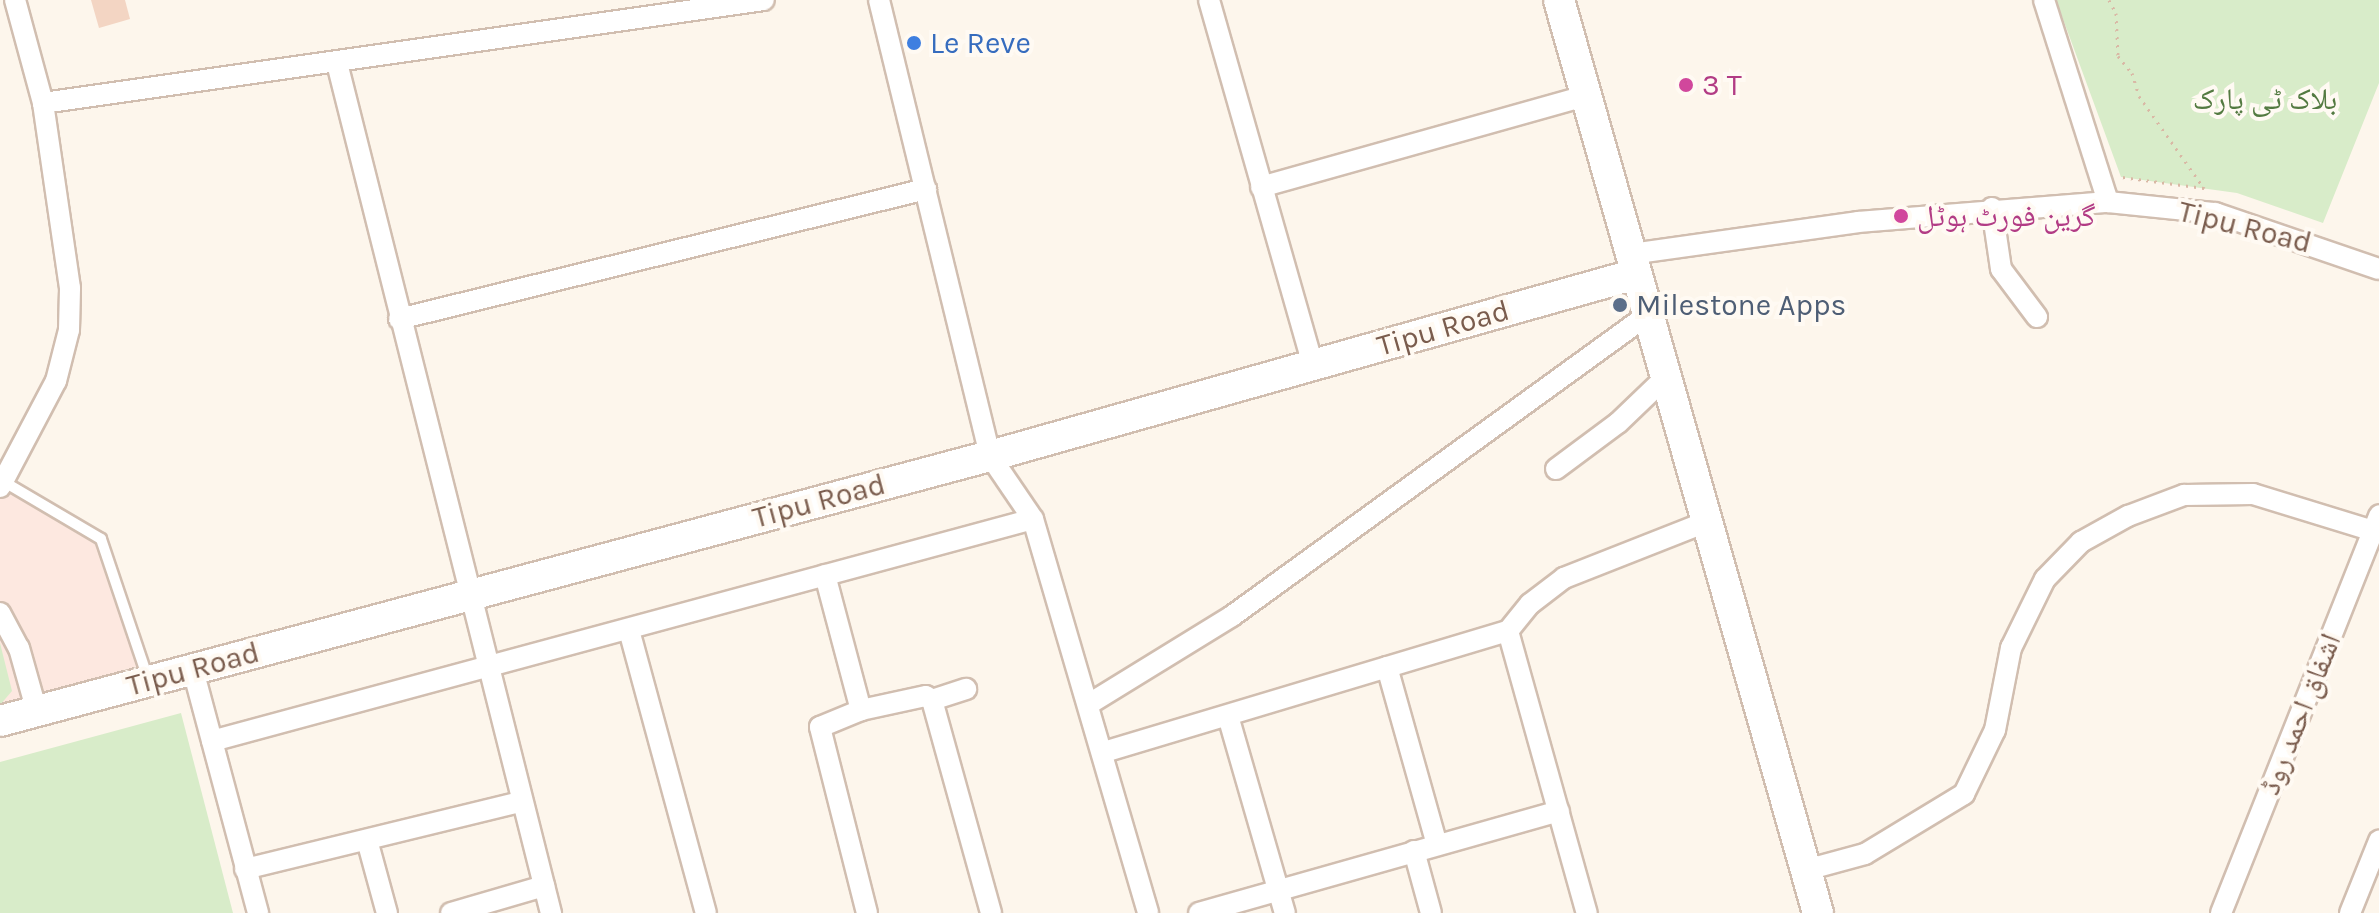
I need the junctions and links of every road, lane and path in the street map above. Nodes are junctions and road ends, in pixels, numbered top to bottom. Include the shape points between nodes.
1 (15, 0) edge
2 (764, 0) edge
3 (879, 0) edge
4 (1209, 0) edge
5 (1559, 0) edge
6 (2044, 0) edge
7 (2109, 0) edge
8 (337, 63) junction
9 (1588, 95) junction
10 (43, 103) junction
11 (2116, 163) dead end
12 (1261, 187) junction
13 (926, 189) junction
14 (2108, 202) junction
15 (1992, 208) junction
16 (1634, 264) junction
17 (2379, 269) edge
18 (1646, 316) junction
19 (2037, 317) dead end
20 (399, 319) junction
21 (1313, 364) junction
22 (1665, 378) junction
23 (990, 456) junction
24 (1556, 469) dead end
25 (1, 483) edge
26 (1033, 519) junction
27 (1709, 521) junction
28 (2376, 523) edge
29 (825, 575) junction
30 (467, 593) junction
31 (0, 613) edge
32 (629, 630) junction
33 (1508, 631) junction
34 (1387, 667) junction
35 (486, 668) junction
36 (193, 670) junction
37 (148, 681) junction
38 (966, 689) dead end
39 (932, 700) junction
40 (1089, 704) junction
41 (861, 710) junction
42 (37, 712) junction
43 (1228, 716) junction
44 (0, 721) edge
45 (212, 741) junction
46 (1104, 752) junction
47 (520, 802) junction
48 (1559, 811) junction
49 (367, 840) junction
50 (2379, 841) edge
51 (1437, 845) junction
52 (1414, 851) junction
53 (245, 869) junction
54 (1806, 870) junction
55 (544, 886) junction
56 (1279, 892) junction
57 (258, 913) edge
58 (387, 913) edge
59 (451, 913) edge
60 (551, 913) edge
61 (706, 913) edge
62 (867, 913) edge
63 (991, 913) edge
64 (1148, 913) edge
65 (1199, 913) edge
66 (1285, 913) edge
67 (1431, 913) edge
68 (1587, 913) edge
69 (1818, 913) edge
70 (2221, 913) edge
71 (2350, 913) edge

1 - 10 street
2 - 8 street
3 - 13 street
4 - 12 street
5 - 9 street
6 - 14 street
7 - 11 path via 2116,13 2118,56 2132,73 2139,96 2204,188 2121,177
8 - 10 street
8 - 20 street
9 - 12 street
9 - 16 street
10 - 25 street via 70,288 69,330 56,381
12 - 21 street
13 - 20 street
13 - 23 street
14 - 15 street, Tipu Road
14 - 17 street, Tipu Road via 2215,213
15 - 16 street, Tipu Road
15 - 19 street via 2001,269
16 - 18 street
16 - 21 street, Tipu Road
18 - 22 street
18 - 40 street via 1232,616
20 - 30 street
21 - 23 street, Tipu Road
22 - 24 street via 1618,423
22 - 27 street
23 - 26 street
23 - 30 street, Tipu Road
25 - 37 lane via 101,539
26 - 29 street
26 - 40 street
27 - 33 street via 1564,578 1530,604
27 - 54 street
28 - 54 street via 2253,494 2184,495 2128,516 2081,542 2045,579 2011,648 1995,730 1964,794 1865,854
28 - 70 street, اشفاق احمد روڈ
29 - 32 street
29 - 41 street
30 - 35 street
30 - 36 street, Tipu Road
31 - 42 street via 19,648
32 - 35 street
32 - 61 street
33 - 34 street
33 - 48 street
34 - 43 street
34 - 51 street
35 - 45 street
35 - 47 street
36 - 37 street, Tipu Road
36 - 45 street
37 - 42 street, Tipu Road
38 - 39 street
39 - 41 street via 917,696
39 - 63 street
40 - 46 street
41 - 62 street via 820,727
42 - 44 street, Tipu Road
43 - 46 street
43 - 56 street
45 - 53 street
46 - 64 street
47 - 49 street
47 - 55 street
48 - 51 street
48 - 68 street
49 - 53 street
49 - 58 street
50 - 71 street
51 - 52 street
52 - 56 street
52 - 67 street
53 - 57 street
54 - 69 street
55 - 59 street
55 - 60 street
56 - 65 street
56 - 66 street

